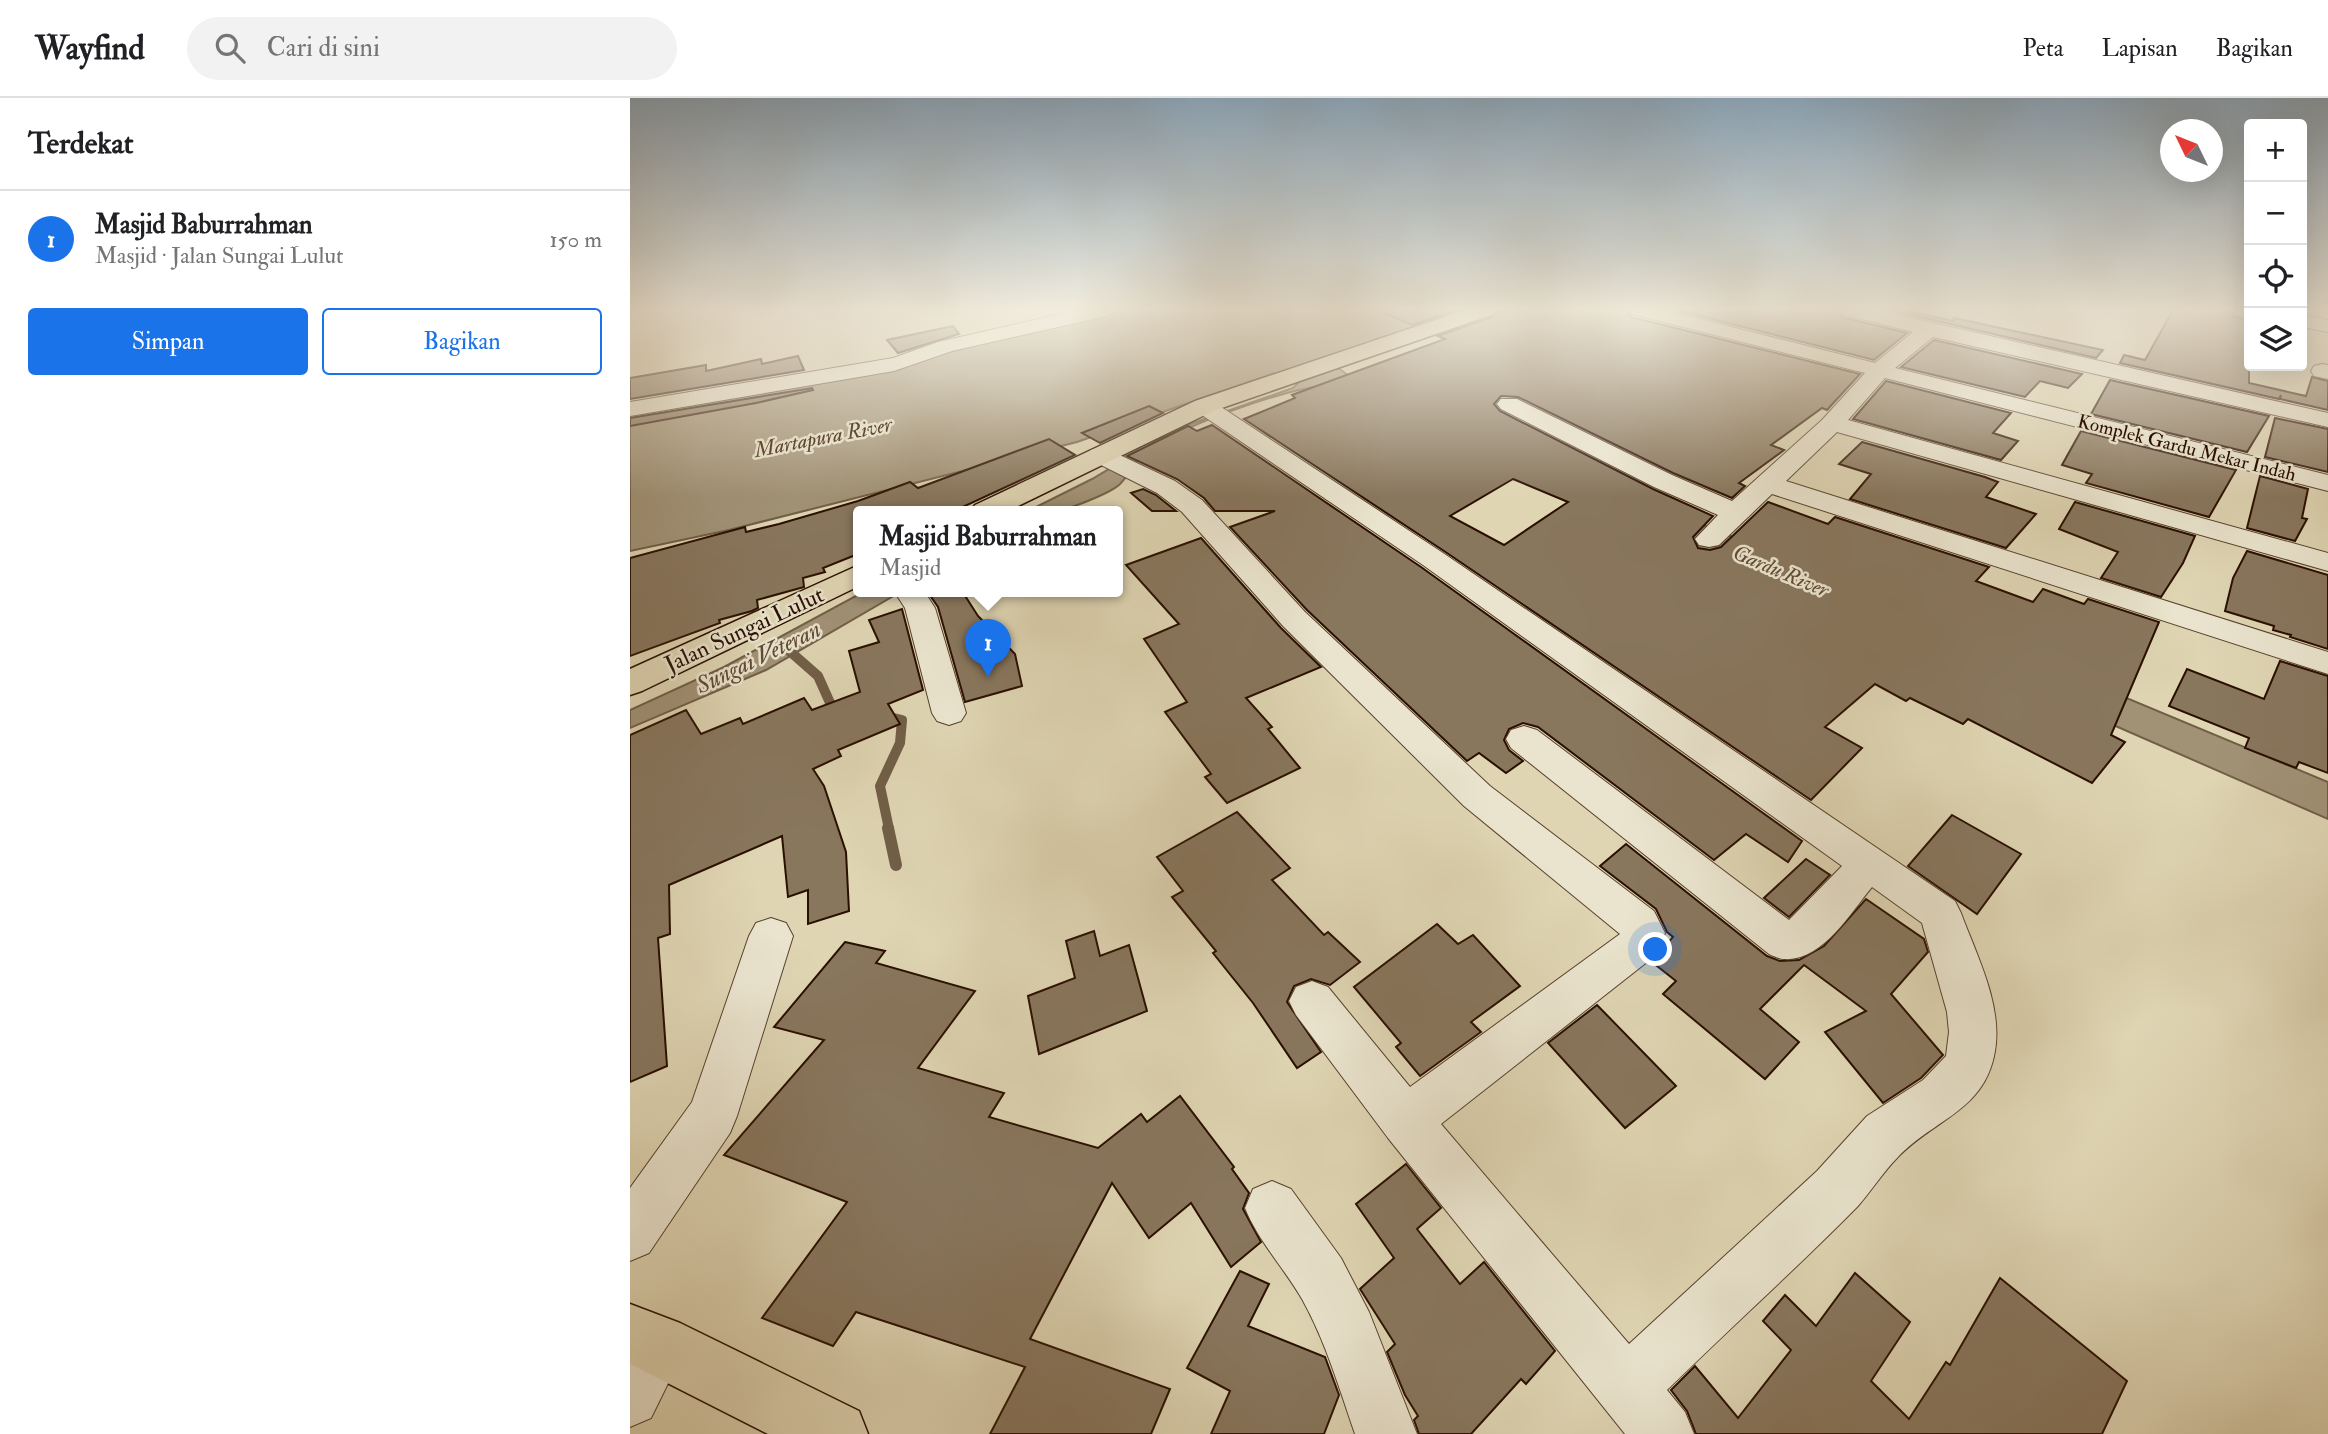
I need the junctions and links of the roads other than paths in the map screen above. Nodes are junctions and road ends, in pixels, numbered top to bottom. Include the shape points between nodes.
1 (844, 372) edge
2 (1306, 372) edge
3 (1880, 372) edge
4 (1891, 372) edge
5 (2117, 372) edge
6 (1509, 404) dead end
7 (630, 409) edge
8 (1213, 411) junction
9 (2328, 420) edge
10 (1832, 423) junction
11 (1118, 463) junction
12 (2328, 483) edge
13 (1769, 484) junction
14 (999, 506) edge
15 (1736, 513) junction
16 (1709, 539) dead end
17 (2328, 562) edge
18 (853, 578) edge
19 (913, 597) edge
20 (2328, 663) edge
21 (630, 683) edge
22 (949, 713) dead end
23 (1524, 739) dead end
24 (1868, 864) junction
25 (771, 936) dead end
26 (1312, 1002) dead end
27 (1406, 1121) junction
28 (1272, 1208) dead end
29 (630, 1234) edge
30 (644, 1339) edge
31 (1627, 1387) junction
32 (630, 1397) edge
33 (836, 1434) edge
34 (1386, 1434) edge
35 (1662, 1434) edge

1 - 7 street
2 - 8 main road via 1260,387
3 - 10 street
4 - 12 street, Komplek Gardu Mekar Indah
5 - 9 street
6 - 15 street
8 - 11 main road
8 - 24 street
10 - 13 street
10 - 17 street
11 - 14 main road
11 - 27 street via 1192,506 1294,620 1477,796 1639,924 1643,933 1628,953
13 - 15 street
13 - 20 street
15 - 16 street
18 - 21 main road, Jalan Sungai Lulut
19 - 22 street
23 - 24 street via 1784,940 1808,931
24 - 31 street via 1940,913 1968,1000 1974,1037 1966,1067 1942,1097 1885,1135 1839,1188
25 - 29 street via 712,1116
26 - 27 street
27 - 31 street
28 - 34 street via 1321,1278 1349,1332
30 - 32 street
30 - 33 main road
31 - 35 street

